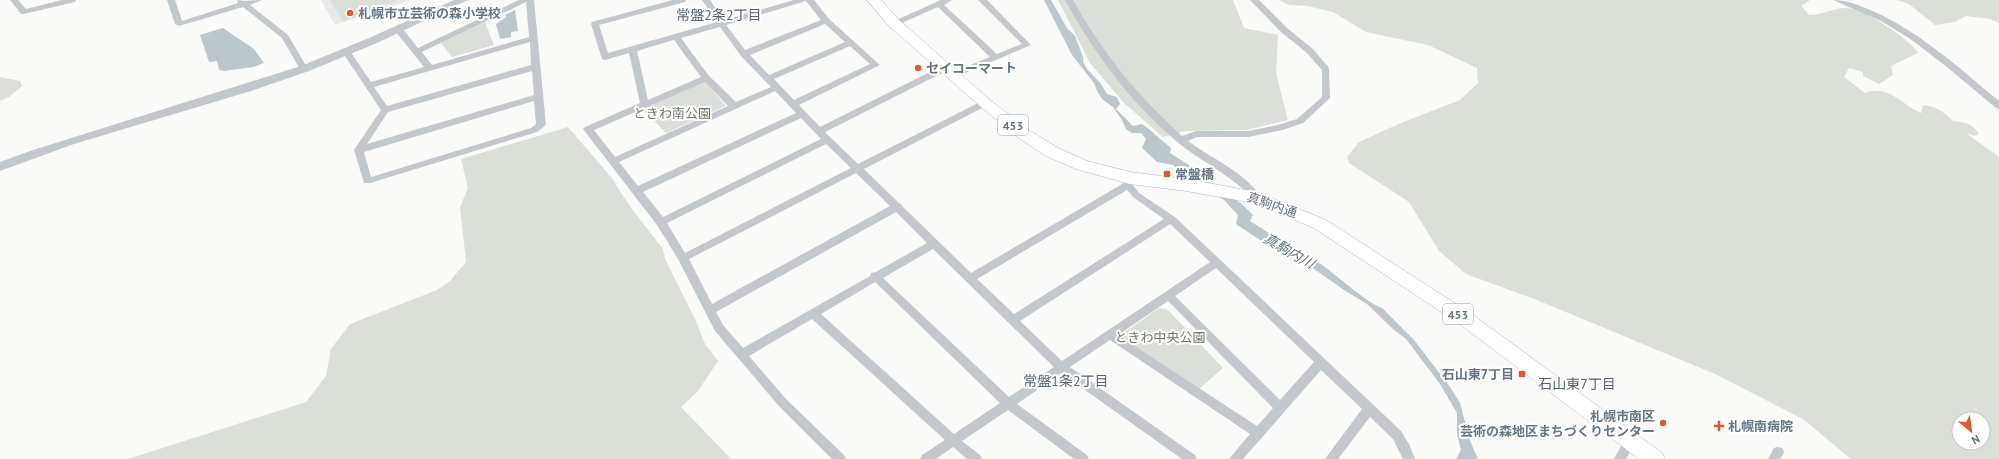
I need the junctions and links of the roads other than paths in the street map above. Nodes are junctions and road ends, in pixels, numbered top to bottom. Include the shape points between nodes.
1 (14, 0) edge
2 (72, 0) edge
3 (171, 0) edge
4 (258, 0) edge
5 (463, 0) edge
6 (525, 0) edge
7 (530, 0) edge
8 (682, 0) edge
9 (706, 0) edge
10 (803, 0) edge
11 (810, 0) edge
12 (874, 0) edge
13 (948, 0) edge
14 (982, 0) edge
15 (1069, 0) edge
16 (1254, 0) edge
17 (1837, 0) edge
18 (241, 2) edge
19 (939, 4) junction
20 (826, 21) junction
21 (894, 23) junction
22 (721, 24) junction
23 (399, 30) junction
24 (676, 36) junction
25 (534, 38) junction
26 (850, 43) junction
27 (632, 49) junction
28 (416, 52) junction
29 (347, 53) junction
30 (744, 54) junction
31 (996, 58) junction
32 (535, 67) junction
33 (430, 68) junction
34 (304, 70) junction
35 (949, 72) junction
36 (706, 78) junction
37 (769, 78) junction
38 (370, 85) junction
39 (777, 87) junction
40 (538, 97) junction
41 (985, 103) junction
42 (646, 104) junction
43 (793, 104) junction
44 (734, 106) junction
45 (1999, 106) edge
46 (385, 110) junction
47 (802, 114) junction
48 (819, 131) junction
49 (828, 139) junction
50 (1181, 140) junction
51 (359, 150) junction
52 (614, 161) junction
53 (0, 167) edge
54 (858, 168) junction
55 (1129, 182) junction
56 (637, 192) junction
57 (1251, 197) junction
58 (898, 206) junction
59 (1171, 219) junction
60 (661, 222) junction
61 (935, 243) junction
62 (683, 258) junction
63 (1216, 262) junction
64 (875, 276) junction
65 (970, 278) junction
66 (1168, 294) junction
67 (710, 310) junction
68 (813, 313) junction
69 (1013, 320) junction
70 (1109, 334) junction
71 (741, 355) junction
72 (1320, 362) junction
73 (1061, 367) junction
74 (1009, 404) junction
75 (1280, 408) junction
76 (1370, 408) junction
77 (1258, 433) junction
78 (954, 441) junction
79 (1630, 441) junction
80 (840, 459) edge
81 (926, 459) edge
82 (976, 459) edge
83 (1083, 459) edge
84 (1191, 459) edge
85 (1235, 459) edge
86 (1331, 459) edge
87 (1408, 459) edge
88 (1620, 459) edge
89 (1655, 459) edge

1 - 2 street via 24,12
3 - 18 street via 179,24
4 - 18 street
5 - 23 street
6 - 28 street
7 - 25 street
8 - 27 street via 595,24 605,58
9 - 22 street
10 - 22 street
11 - 20 street
12 - 21 highway, 真駒内通 / 453
13 - 19 street
14 - 31 street via 1027,45
15 - 50 street via 1097,45 1145,107
16 - 50 street via 1284,30 1310,50 1326,70 1326,98 1300,121 1280,128 1248,134 1196,134
17 - 45 street via 1899,28 1945,61
18 - 34 street via 285,37
19 - 21 street
19 - 31 street
20 - 26 street
20 - 30 street
21 - 35 highway, 真駒内通 / 453
22 - 24 street
22 - 30 street
23 - 28 street
23 - 29 street
24 - 27 street
24 - 36 street
25 - 32 street
25 - 33 street
26 - 37 street
26 - 43 street via 876,66
27 - 42 street
28 - 33 street
29 - 34 street
29 - 38 street
30 - 37 street
31 - 35 street
32 - 40 street
32 - 46 street
33 - 38 street
34 - 53 street via 71,142
35 - 41 highway, 真駒内通 / 453
35 - 48 street
36 - 42 street
36 - 44 street
37 - 39 street
38 - 46 street
39 - 43 street
39 - 44 street
40 - 51 street
40 - 51 street via 541,125 534,130 366,181
41 - 54 street
41 - 55 highway, 真駒内通 / 453 via 1052,152
42 - 52 street via 588,129
43 - 47 street
44 - 52 street
46 - 51 street
47 - 48 street
47 - 56 street
48 - 49 street
49 - 54 street
49 - 60 street
50 - 57 street via 1248,187
52 - 56 street
54 - 58 street
54 - 62 street
55 - 57 highway, 真駒内通 / 453 via 1186,185
55 - 59 street via 1136,195
55 - 65 street
56 - 60 street
57 - 79 highway, 真駒内通 / 453 via 1299,214 1348,241 1502,344
58 - 61 street
58 - 67 street
59 - 63 street
59 - 69 street
60 - 62 street
61 - 64 street
61 - 65 street
62 - 67 street
63 - 66 street
63 - 72 street
64 - 68 street
64 - 74 street
65 - 69 street
66 - 70 street
66 - 75 street
67 - 71 street via 719,328
68 - 71 street
68 - 78 street
69 - 73 street
70 - 73 street
70 - 77 street
71 - 80 street via 782,402
72 - 75 street
72 - 76 street
73 - 74 street
73 - 84 street
74 - 78 street
74 - 83 street
75 - 77 street
76 - 86 street
76 - 87 street via 1397,435 1406,448
77 - 85 street
78 - 81 street
78 - 82 street
79 - 88 street
79 - 89 highway, 真駒内通 / 453

